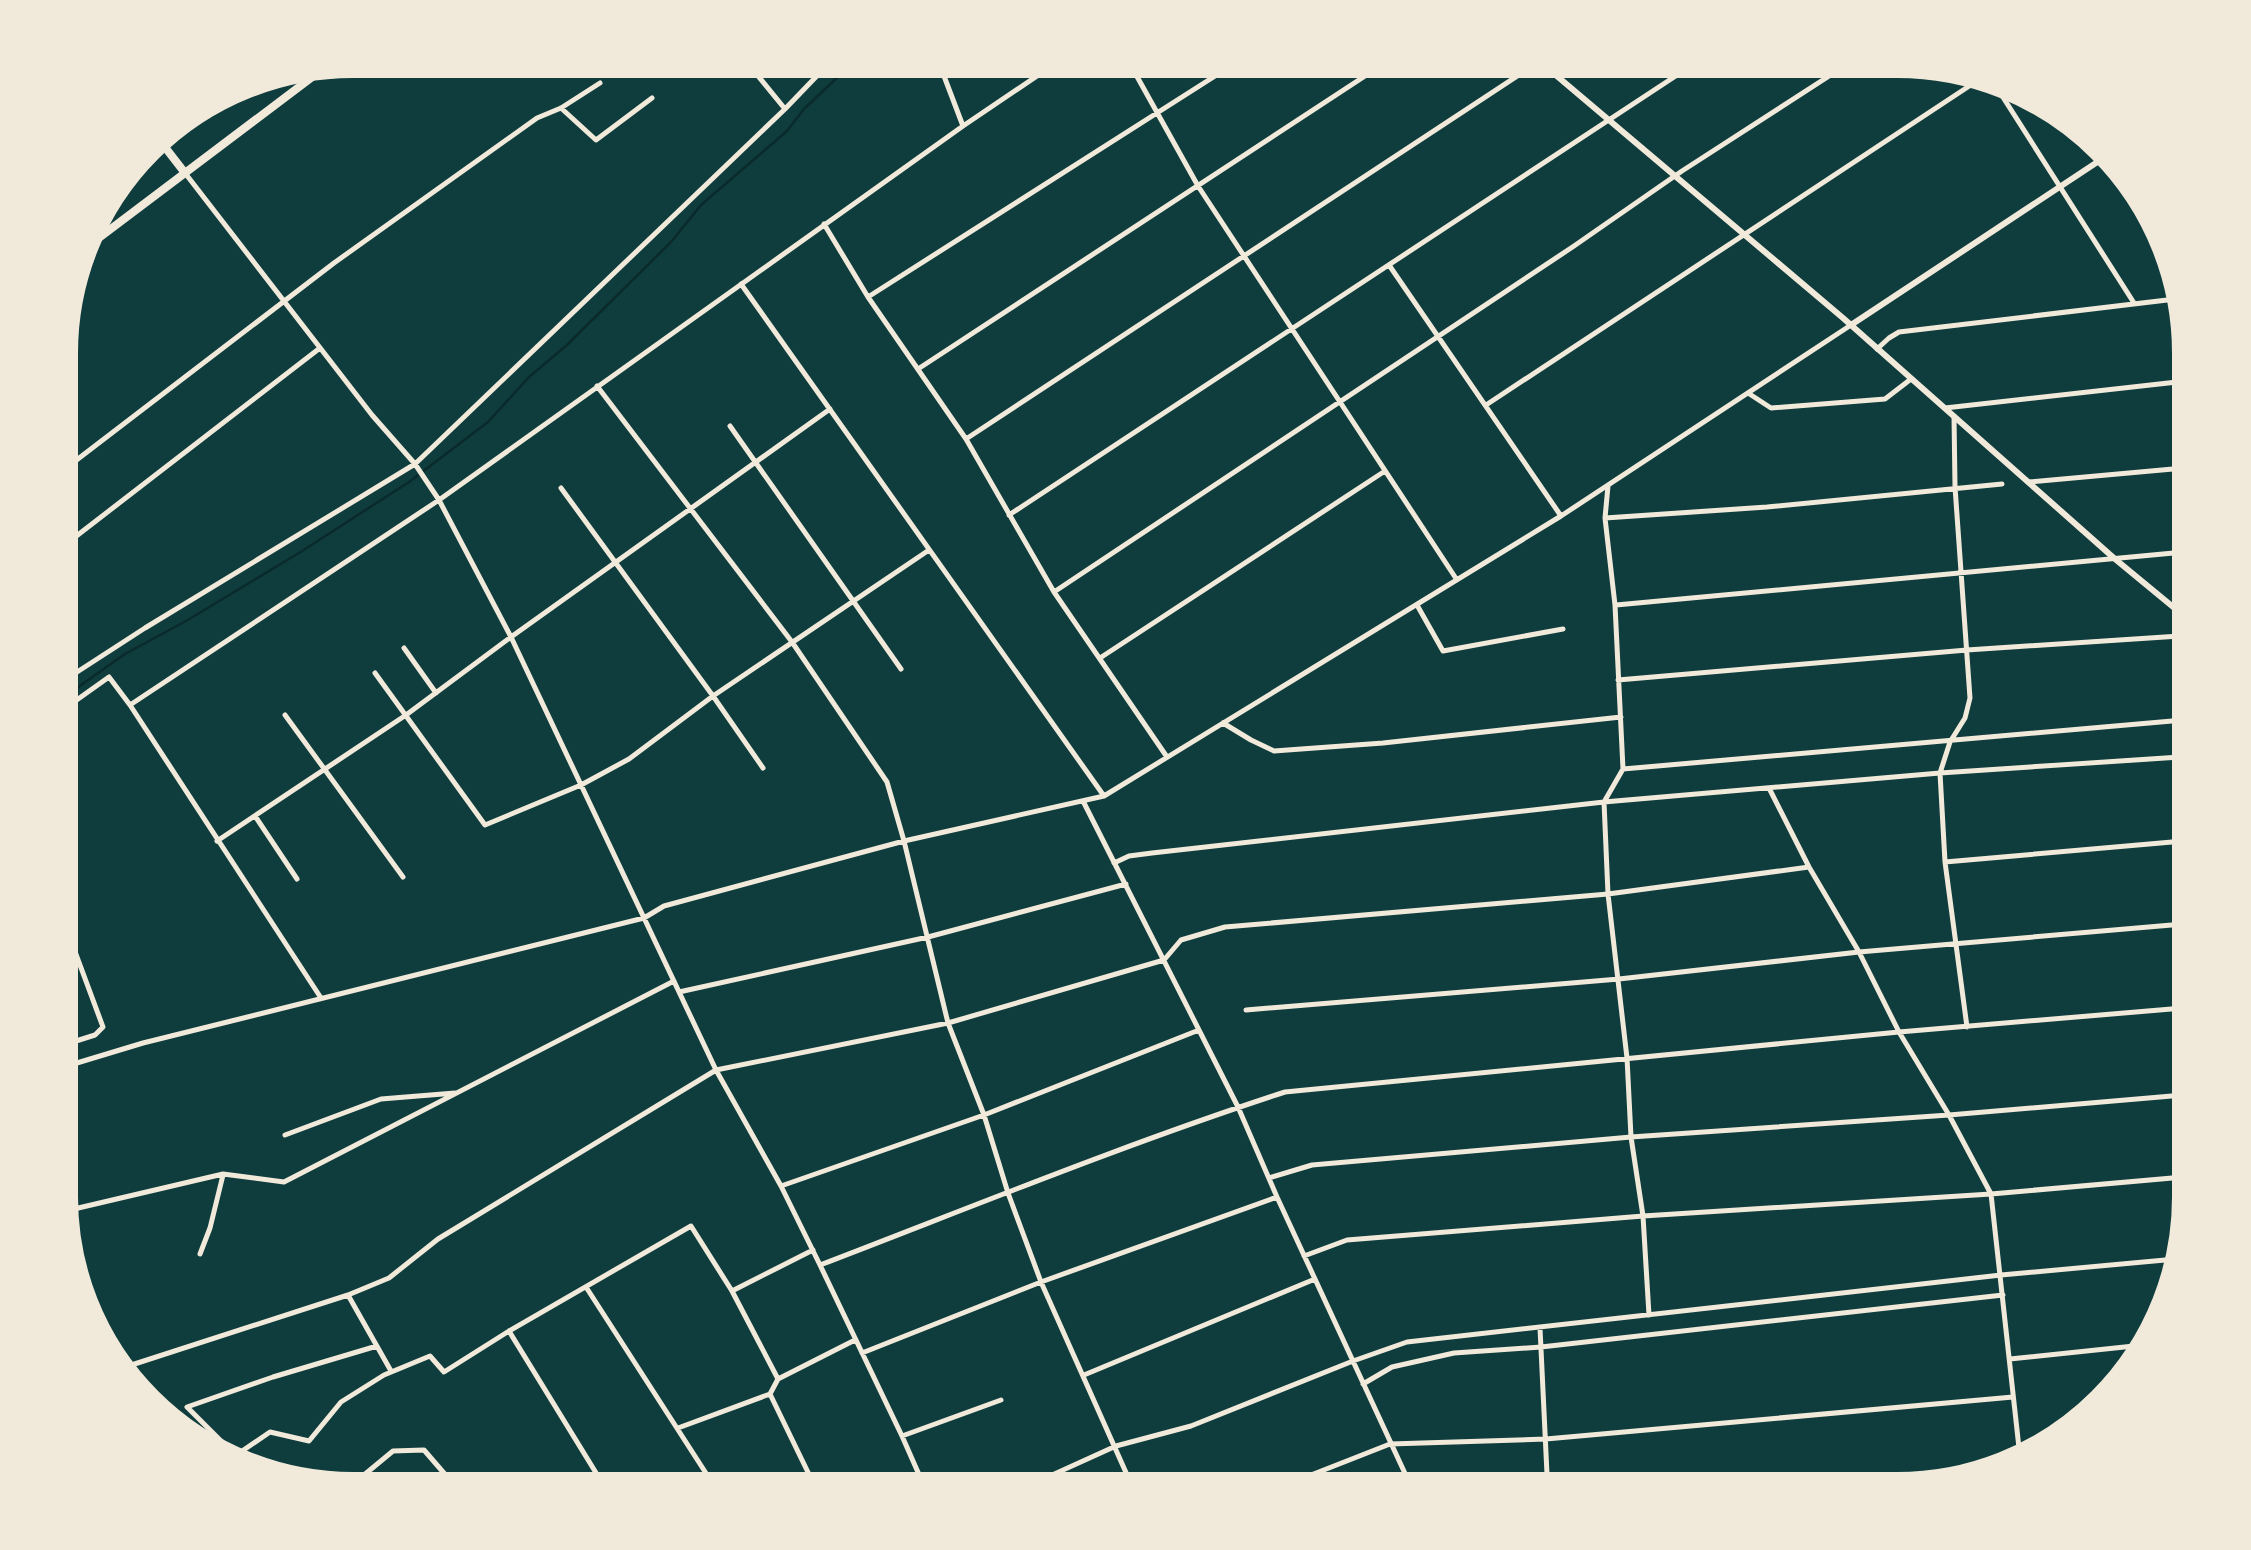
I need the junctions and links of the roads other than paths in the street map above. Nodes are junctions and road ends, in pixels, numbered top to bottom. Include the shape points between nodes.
1 (756, 73) edge
2 (820, 73) edge
3 (943, 73) edge
4 (1041, 73) edge
5 (1135, 73) edge
6 (1221, 73) edge
7 (1371, 73) edge
8 (1514, 73) edge
9 (1553, 73) edge
10 (1680, 73) edge
11 (1834, 73) edge
12 (312, 76) edge
13 (1971, 82) edge
14 (600, 83) dead end
15 (2002, 93) edge
16 (652, 98) dead end
17 (561, 108) junction
18 (785, 109) junction
19 (1158, 114) junction
20 (1608, 121) junction
21 (962, 126) junction
22 (164, 146) edge
23 (2101, 160) edge
24 (185, 173) junction
25 (1675, 176) junction
26 (2060, 185) junction
27 (1198, 186) junction
28 (824, 224) junction
29 (1745, 235) junction
30 (97, 240) edge
31 (1244, 256) junction
32 (1390, 265) junction
33 (741, 284) junction
34 (868, 297) junction
35 (2173, 299) edge
36 (284, 302) junction
37 (2134, 304) junction
38 (1851, 325) junction
39 (1292, 329) junction
40 (1437, 337) junction
41 (320, 348) junction
42 (1877, 349) junction
43 (918, 370) junction
44 (1911, 379) junction
45 (2178, 382) edge
46 (597, 386) junction
47 (1748, 393) junction
48 (1339, 402) junction
49 (1486, 406) junction
50 (1944, 408) junction
51 (830, 409) junction
52 (1954, 416) junction
53 (730, 426) dead end
54 (966, 439) junction
55 (756, 462) junction
56 (72, 464) edge
57 (415, 464) junction
58 (2178, 468) edge
59 (1385, 471) junction
60 (2028, 482) junction
61 (2002, 484) dead end
62 (1608, 486) junction
63 (1955, 487) junction
64 (561, 488) dead end
65 (438, 500) junction
66 (690, 508) junction
67 (1009, 515) junction
68 (1560, 516) junction
69 (1605, 518) junction
70 (72, 540) edge
71 (930, 550) junction
72 (2178, 553) edge
73 (2114, 559) junction
74 (614, 562) junction
75 (1961, 572) junction
76 (1457, 580) junction
77 (1054, 592) junction
78 (853, 601) junction
79 (1416, 605) junction
80 (1616, 605) junction
81 (2178, 611) edge
82 (1563, 629) dead end
83 (511, 637) junction
84 (2178, 637) edge
85 (792, 642) junction
86 (404, 648) dead end
87 (1967, 650) junction
88 (1100, 658) junction
89 (901, 669) dead end
90 (374, 672) dead end
91 (72, 675) edge
92 (1618, 680) junction
93 (436, 693) junction
94 (713, 696) junction
95 (72, 704) edge
96 (130, 705) junction
97 (286, 714) dead end
98 (406, 715) junction
99 (1622, 717) junction
100 (2178, 721) edge
101 (1223, 723) junction
102 (1950, 742) junction
103 (1166, 757) junction
104 (2178, 757) edge
105 (763, 768) dead end
106 (324, 770) junction
107 (1623, 770) junction
108 (1940, 774) junction
109 (581, 785) junction
110 (1769, 788) junction
111 (1104, 796) junction
112 (1083, 800) junction
113 (1604, 802) junction
114 (255, 816) junction
115 (217, 841) junction
116 (904, 841) junction
117 (2178, 842) edge
118 (1945, 862) junction
119 (1114, 863) junction
120 (1809, 867) junction
121 (404, 877) dead end
122 (297, 879) dead end
123 (1126, 884) junction
124 (1608, 894) junction
125 (644, 918) junction
126 (2178, 925) edge
127 (928, 937) junction
128 (73, 943) edge
129 (1958, 945) junction
130 (1860, 952) junction
131 (1164, 960) junction
132 (1619, 979) junction
133 (674, 982) junction
134 (679, 992) junction
135 (320, 998) junction
136 (2178, 1009) edge
137 (1246, 1010) dead end
138 (948, 1023) junction
139 (1967, 1027) junction
140 (1199, 1030) junction
141 (1899, 1032) junction
142 (73, 1042) edge
143 (1627, 1058) junction
144 (73, 1064) edge
145 (716, 1070) junction
146 (462, 1092) junction
147 (2178, 1096) edge
148 (1238, 1107) junction
149 (984, 1114) junction
150 (1948, 1115) junction
151 (285, 1135) dead end
152 (1632, 1136) junction
153 (223, 1174) junction
154 (1269, 1178) junction
155 (2178, 1178) edge
156 (781, 1186) junction
157 (1008, 1193) junction
158 (1991, 1194) junction
159 (1277, 1197) junction
160 (73, 1210) edge
161 (1643, 1216) junction
162 (813, 1250) junction
163 (200, 1254) dead end
164 (1304, 1256) junction
165 (2171, 1259) edge
166 (820, 1265) junction
167 (2001, 1275) junction
168 (1315, 1279) junction
169 (1041, 1282) junction
170 (586, 1288) junction
171 (732, 1291) junction
172 (348, 1295) junction
173 (2004, 1295) junction
174 (1648, 1315) junction
175 (1540, 1328) junction
176 (509, 1331) junction
177 (856, 1340) junction
178 (377, 1346) junction
179 (2135, 1346) edge
180 (1541, 1347) junction
181 (862, 1354) junction
182 (2010, 1359) junction
183 (1353, 1361) junction
184 (129, 1366) edge
185 (392, 1372) junction
186 (1084, 1375) junction
187 (778, 1380) junction
188 (1364, 1384) junction
189 (770, 1394) junction
190 (2012, 1397) junction
191 (1001, 1400) dead end
192 (678, 1428) junction
193 (902, 1436) junction
194 (1546, 1439) junction
195 (1390, 1444) junction
196 (1116, 1446) junction
197 (229, 1449) edge
198 (2019, 1450) edge
199 (240, 1453) edge
200 (362, 1477) edge
201 (447, 1477) edge
202 (598, 1477) edge
203 (709, 1477) edge
204 (812, 1477) edge
205 (921, 1477) edge
206 (1047, 1477) edge
207 (1129, 1478) edge
208 (1304, 1478) edge
209 (1407, 1478) edge
210 (1547, 1478) edge

1 - 18 street
2 - 18 street
3 - 21 street
4 - 21 street
5 - 19 street
6 - 19 street
7 - 27 street
8 - 31 street
9 - 20 street
10 - 20 street
11 - 25 street
12 - 24 main road
13 - 29 street
14 - 17 street
15 - 26 street
16 - 17 street via 596,140
17 - 36 street via 538,118
18 - 57 street
19 - 27 street
19 - 34 street
20 - 25 street
20 - 32 street
21 - 28 street
22 - 24 main road
23 - 26 street
24 - 30 main road
24 - 36 street
25 - 29 street
25 - 40 street
26 - 37 street
26 - 38 street
27 - 31 street
27 - 43 street
28 - 33 street
28 - 34 street
29 - 38 street
29 - 49 street
31 - 39 street
31 - 54 street
32 - 39 street
32 - 40 street
33 - 46 street
33 - 51 street
34 - 43 street
35 - 37 street
36 - 41 street
36 - 56 street
37 - 42 street via 1900,332
38 - 42 street
38 - 47 street
39 - 48 street
39 - 67 street
40 - 48 street
40 - 49 street
41 - 57 street
41 - 70 street
42 - 44 street
43 - 54 street
44 - 47 street via 1885,399 1866,401 1771,408
44 - 50 street
45 - 50 street
46 - 65 street
46 - 66 street
47 - 62 street
48 - 59 street
48 - 77 street
49 - 68 street
50 - 52 street
51 - 55 street
51 - 71 street
52 - 60 street
52 - 63 street
53 - 55 street
54 - 67 street
55 - 66 street
55 - 78 street
57 - 65 street
57 - 91 street
58 - 60 street
59 - 76 street
59 - 88 street
60 - 73 street
61 - 63 street
62 - 68 street
62 - 69 street
63 - 69 street
63 - 75 street
64 - 74 street
65 - 83 street
65 - 96 street
66 - 74 street
66 - 85 street
67 - 77 street
68 - 76 street
69 - 80 street
71 - 78 street
71 - 111 street
72 - 73 street
73 - 75 street
73 - 81 street
74 - 83 street
74 - 94 street
75 - 80 street
75 - 87 street
76 - 79 street
77 - 88 street
78 - 85 street
78 - 89 street
79 - 82 street via 1443,651
79 - 101 street
80 - 92 street
83 - 93 street
83 - 109 street
84 - 87 street
85 - 94 street
85 - 116 street via 887,782
86 - 93 street
87 - 92 street
87 - 102 street via 1970,698
88 - 103 street
90 - 98 street
92 - 99 street
93 - 98 street
94 - 105 street
94 - 109 street via 629,759
95 - 96 street via 109,677
96 - 115 street
97 - 106 street
98 - 106 street
98 - 109 street via 485,824
99 - 101 street via 1274,750
99 - 107 street
100 - 102 street
101 - 103 street
102 - 107 street
102 - 108 street
103 - 111 street
104 - 108 street
106 - 114 street
106 - 121 street
107 - 113 street
108 - 110 street
108 - 118 street
109 - 125 street
110 - 113 street
110 - 120 street
111 - 112 street
112 - 116 street
112 - 119 street
113 - 119 street via 1152,853
113 - 124 street
114 - 115 street
114 - 122 street
115 - 135 street
116 - 125 street via 664,906
116 - 127 street
117 - 118 street
118 - 129 street
119 - 123 street
120 - 124 street
120 - 130 street
123 - 127 street
123 - 131 street
124 - 131 street via 1225,928 1182,940
124 - 132 street
125 - 133 street
125 - 135 street
126 - 129 street
127 - 134 street
127 - 138 street
128 - 142 street via 103,1027
129 - 130 street
129 - 139 street
130 - 132 street
130 - 141 street
131 - 138 street
131 - 140 street
132 - 137 street
132 - 143 street
133 - 134 street
133 - 146 street
134 - 145 street
135 - 144 street
136 - 139 street
138 - 145 street
138 - 149 street
139 - 141 street
140 - 148 street
140 - 149 street
141 - 143 street
141 - 150 street
143 - 148 street via 1285,1092
143 - 152 street
145 - 156 street
145 - 172 street via 438,1240 389,1278
146 - 151 street via 381,1099
146 - 153 street via 284,1182
147 - 150 street
148 - 154 street
148 - 157 street
149 - 156 street
149 - 157 street
150 - 152 street
150 - 158 street
152 - 154 street via 1312,1166
152 - 161 street
153 - 160 street
153 - 163 street
154 - 159 street
155 - 158 street
156 - 162 street
157 - 166 street
157 - 169 street
158 - 161 street
158 - 167 street
159 - 164 street
159 - 169 street
161 - 164 street via 1347,1240
161 - 174 street
162 - 166 street
162 - 171 street
164 - 168 street
165 - 167 street
166 - 177 street
167 - 173 street
167 - 174 street
168 - 183 street
168 - 186 street
169 - 181 street
169 - 186 street
170 - 171 street via 691,1226
170 - 176 street
170 - 192 street
171 - 187 street
172 - 178 street
172 - 184 street
173 - 180 street
173 - 182 street
174 - 175 street
175 - 180 street
175 - 183 street via 1407,1342
176 - 185 street via 444,1372 430,1356
176 - 202 street
177 - 181 street
177 - 187 street
178 - 185 street
178 - 197 street via 188,1407
179 - 182 street
180 - 188 street via 1454,1353 1392,1367
180 - 194 street
181 - 193 street
182 - 190 street
183 - 188 street
183 - 196 street via 1190,1426
185 - 199 street via 341,1402 309,1441 270,1432
186 - 196 street
187 - 189 street
188 - 195 street
189 - 192 street
189 - 204 street
190 - 194 street
190 - 198 street
191 - 193 street
192 - 203 street
193 - 205 street
194 - 195 street
194 - 210 street
195 - 208 street
195 - 209 street
196 - 206 street
196 - 207 street
200 - 201 street via 393,1451 424,1450

